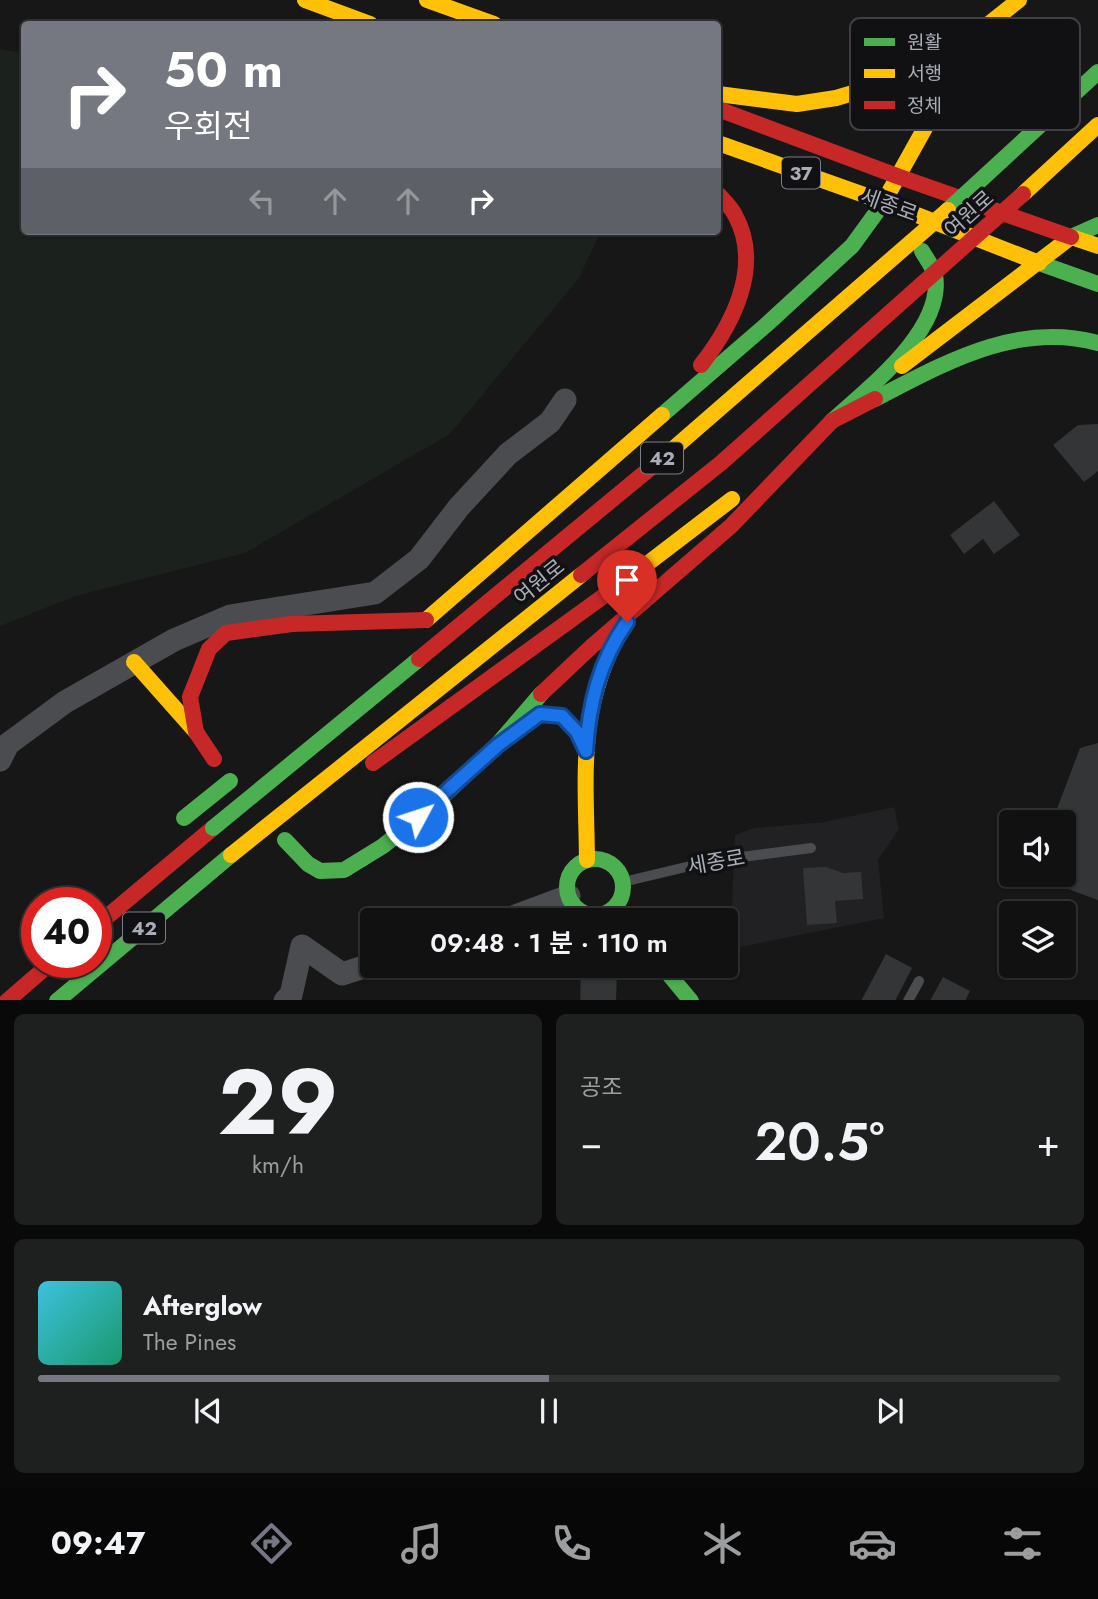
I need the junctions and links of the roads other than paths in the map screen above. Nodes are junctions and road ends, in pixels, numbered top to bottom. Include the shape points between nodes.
1 (306, 0) edge
2 (427, 0) edge
3 (1019, 0) edge
4 (996, 18) edge
5 (362, 21) edge
6 (486, 21) edge
7 (1098, 72) edge
8 (1080, 89) edge
9 (721, 94) edge
10 (850, 94) edge
11 (721, 110) edge
12 (1098, 125) edge
13 (924, 130) edge
14 (1035, 130) edge
15 (721, 144) edge
16 (897, 176) junction
17 (721, 198) edge
18 (884, 202) junction
19 (1098, 225) edge
20 (1071, 237) junction
21 (1098, 246) edge
22 (1039, 262) junction
23 (1098, 284) edge
24 (766, 325) junction
25 (1098, 343) edge
26 (565, 400) dead end
27 (832, 421) junction
28 (641, 435) junction
29 (641, 602) junction
30 (426, 620) junction
31 (226, 633) junction
32 (405, 637) dead end
33 (174, 640) junction
34 (134, 662) junction
35 (196, 732) junction
36 (498, 745) junction
37 (586, 751) junction
38 (214, 759) dead end
39 (0, 760) edge
40 (247, 766) dead end
41 (179, 823) dead end
42 (285, 840) dead end
43 (811, 848) dead end
44 (231, 855) junction
45 (587, 860) junction
46 (623, 883) junction
47 (569, 896) junction
48 (537, 908) edge
49 (578, 908) edge
50 (620, 908) edge
51 (112, 913) edge
52 (21, 968) edge
53 (360, 968) edge
54 (33, 978) edge
55 (672, 978) edge
56 (919, 981) dead end
57 (0, 987) edge
58 (7, 1000) edge
59 (57, 1000) edge
60 (285, 1000) edge
61 (691, 1000) edge
62 (908, 1000) edge

1 - 5 main road
2 - 6 main road
3 - 4 main road
7 - 8 main road, 여원로 / 42, bridge
9 - 10 main road via 797,104
11 - 16 main road, 세종로
12 - 44 main road, 여원로 / 42, bridge via 721,463
13 - 16 main road
14 - 51 main road, 여원로 / 42, bridge via 690,435
15 - 18 main road, 세종로 / 37
16 - 18 main road
16 - 20 main road, 세종로
17 - 28 main road via 746,241 743,289 707,358
18 - 22 main road, 세종로 / 37
18 - 24 main road via 852,246
19 - 20 main road
20 - 21 main road, 세종로
20 - 22 main road
22 - 23 main road, 세종로
22 - 27 main road
24 - 27 main road via 881,242 909,240 934,265 936,298 930,316 911,343
24 - 28 main road
25 - 27 main road via 1076,337 1039,337 997,343 955,358
26 - 33 street via 550,422 508,454 459,506 419,559 374,593 230,616
27 - 29 main road via 731,526
27 - 44 main road, bridge via 630,577 360,773 267,839
28 - 30 main road
29 - 36 main road via 536,699
29 - 37 main road via 612,643 594,688
30 - 31 main road via 292,624
30 - 32 main road
31 - 33 street
31 - 35 main road via 209,649 190,697
33 - 34 street
34 - 35 main road
34 - 39 street via 65,702 8,744
35 - 38 main road
36 - 37 main road via 540,714 562,716
36 - 42 main road via 436,803 383,846 344,870 320,871
37 - 45 main road
40 - 41 main road, bridge
43 - 46 lane, 세종로 via 711,861
44 - 59 main road, 여원로 / 42
45 - 46 main road via 614,866
45 - 47 main road via 572,870
46 - 50 main road
47 - 48 street
47 - 49 main road
52 - 57 main road
53 - 60 street via 342,974 302,946 291,995
54 - 58 main road
55 - 61 main road
56 - 62 lane

